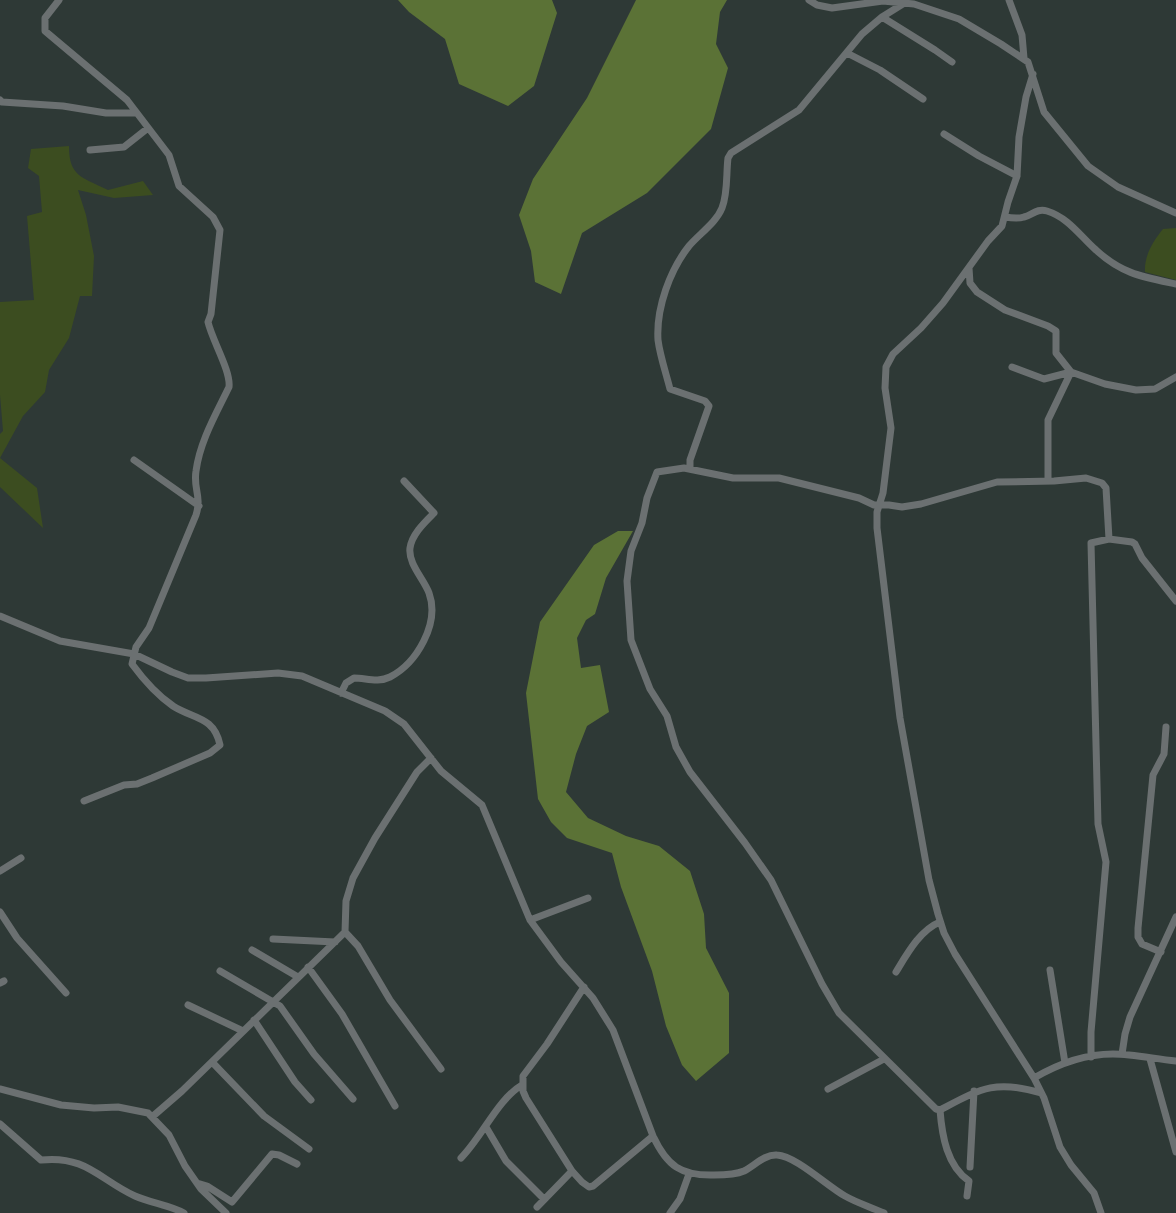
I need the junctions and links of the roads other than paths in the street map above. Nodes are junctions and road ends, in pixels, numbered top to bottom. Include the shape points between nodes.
1 (59, 0) edge
2 (809, 0) edge
3 (1009, 0) edge
4 (906, 2) junction
5 (882, 17) junction
6 (847, 53) junction
7 (1024, 58) junction
8 (952, 62) dead end
9 (1033, 74) junction
10 (923, 99) dead end
11 (0, 100) edge
12 (136, 113) junction
13 (148, 128) junction
14 (944, 134) dead end
15 (90, 150) dead end
16 (1017, 176) junction
17 (1176, 213) edge
18 (1005, 217) junction
19 (969, 268) junction
20 (1176, 284) edge
21 (1012, 367) dead end
22 (1071, 372) junction
23 (1176, 377) edge
24 (134, 460) dead end
25 (690, 469) junction
26 (1048, 480) junction
27 (404, 481) dead end
28 (199, 506) junction
29 (879, 506) junction
30 (1109, 539) junction
31 (1176, 601) edge
32 (0, 616) edge
33 (134, 654) junction
34 (341, 693) junction
35 (1166, 727) dead end
36 (431, 758) junction
37 (84, 801) dead end
38 (21, 858) dead end
39 (0, 871) edge
40 (588, 898) dead end
41 (0, 912) edge
42 (1176, 917) edge
43 (530, 920) junction
44 (940, 922) junction
45 (345, 932) junction
46 (273, 939) dead end
47 (335, 942) junction
48 (252, 950) dead end
49 (1161, 952) junction
50 (308, 967) junction
51 (1050, 970) dead end
52 (220, 971) dead end
53 (896, 972) dead end
54 (298, 977) junction
55 (584, 987) junction
56 (66, 993) dead end
57 (273, 1001) junction
58 (188, 1005) dead end
59 (254, 1020) junction
60 (243, 1031) junction
61 (1122, 1054) junction
62 (1091, 1057) junction
63 (884, 1059) junction
64 (1150, 1059) junction
65 (1176, 1061) edge
66 (212, 1062) junction
67 (1065, 1063) junction
68 (441, 1069) dead end
69 (1034, 1078) junction
70 (522, 1085) junction
71 (0, 1089) edge
72 (828, 1089) dead end
73 (974, 1091) junction
74 (1041, 1093) junction
75 (353, 1099) dead end
76 (311, 1100) dead end
77 (395, 1106) dead end
78 (940, 1110) junction
79 (152, 1117) junction
80 (0, 1124) edge
81 (486, 1127) junction
82 (653, 1136) junction
83 (309, 1149) dead end
84 (1176, 1152) edge
85 (461, 1158) dead end
86 (297, 1164) dead end
87 (970, 1167) dead end
88 (572, 1171) junction
89 (689, 1174) junction
90 (197, 1183) junction
91 (967, 1196) dead end
92 (544, 1199) junction
93 (537, 1207) dead end
94 (184, 1213) edge
95 (226, 1213) edge
96 (670, 1213) edge
97 (884, 1213) edge
98 (1101, 1213) edge

1 - 12 street via 45,18 45,31
2 - 4 street via 832,8
3 - 7 street
4 - 5 street
4 - 7 street via 959,19
5 - 6 street
5 - 8 street
6 - 10 street
6 - 25 street via 799,110 731,153 720,212 672,276 658,334 670,389 709,406
7 - 9 street
9 - 16 street via 1019,137
9 - 17 street via 1044,112 1088,166 1118,187
11 - 12 street
12 - 13 street
13 - 15 street via 124,147
13 - 28 street via 169,155 179,186 220,230 208,322 230,380 199,454
14 - 16 street
16 - 18 street
18 - 19 street
18 - 20 street via 1049,212 1074,226 1098,253 1127,272
19 - 22 street via 977,292 1056,331 1056,353
19 - 29 street via 888,363 884,381 891,428
21 - 22 street via 1044,379
22 - 23 street via 1136,390 1155,389
22 - 26 street via 1049,415
24 - 28 street
25 - 29 street via 733,478 783,478
25 - 63 street via 657,472 633,542 627,581 634,652 690,772 771,880 839,1013
26 - 29 street via 997,482 910,507
26 - 30 street via 1086,478 1102,483
27 - 34 street via 434,513 410,548 429,593 431,621 423,643 399,671 376,681 354,678
28 - 33 street
29 - 44 street via 894,677
30 - 31 street via 1135,544
30 - 62 street via 1090,544 1098,824 1106,857
32 - 33 street via 60,641
33 - 34 street via 188,678 293,674
33 - 37 street via 132,664 151,686 175,707 207,721 220,745 152,778
34 - 36 street via 394,716
35 - 49 street via 1164,754 1153,775 1138,928 1142,944
36 - 43 street via 482,805
36 - 45 street via 417,772 353,878
38 - 39 street
40 - 43 street
41 - 56 street
42 - 49 street
43 - 55 street
44 - 53 street via 916,942
44 - 69 street
45 - 47 street
45 - 68 street
46 - 47 street
47 - 50 street
48 - 54 street
49 - 61 street via 1130,1017
50 - 54 street
50 - 77 street
51 - 67 street
52 - 57 street
54 - 57 street
55 - 70 street via 521,1078
55 - 82 street via 613,1030
57 - 59 street
57 - 75 street
58 - 60 street
59 - 60 street
59 - 76 street
60 - 66 street
61 - 62 street
61 - 64 street
62 - 67 street
63 - 72 street
63 - 78 street
64 - 65 street
64 - 84 street
66 - 79 street
66 - 83 street via 264,1116
67 - 69 street
69 - 74 street
70 - 81 street
70 - 88 street
71 - 79 street via 61,1105 127,1108
73 - 74 street via 1006,1086
73 - 78 street
73 - 87 street
74 - 98 street via 1060,1147 1094,1193
78 - 91 street via 949,1153 969,1181
79 - 90 street
80 - 94 street via 41,1160 89,1167 138,1197
81 - 85 street
81 - 92 street via 506,1161
82 - 88 street via 593,1186
82 - 89 street via 671,1164
86 - 90 street via 272,1154 232,1202
88 - 92 street
89 - 96 street
89 - 97 street via 740,1173 779,1155
90 - 95 street
92 - 93 street

